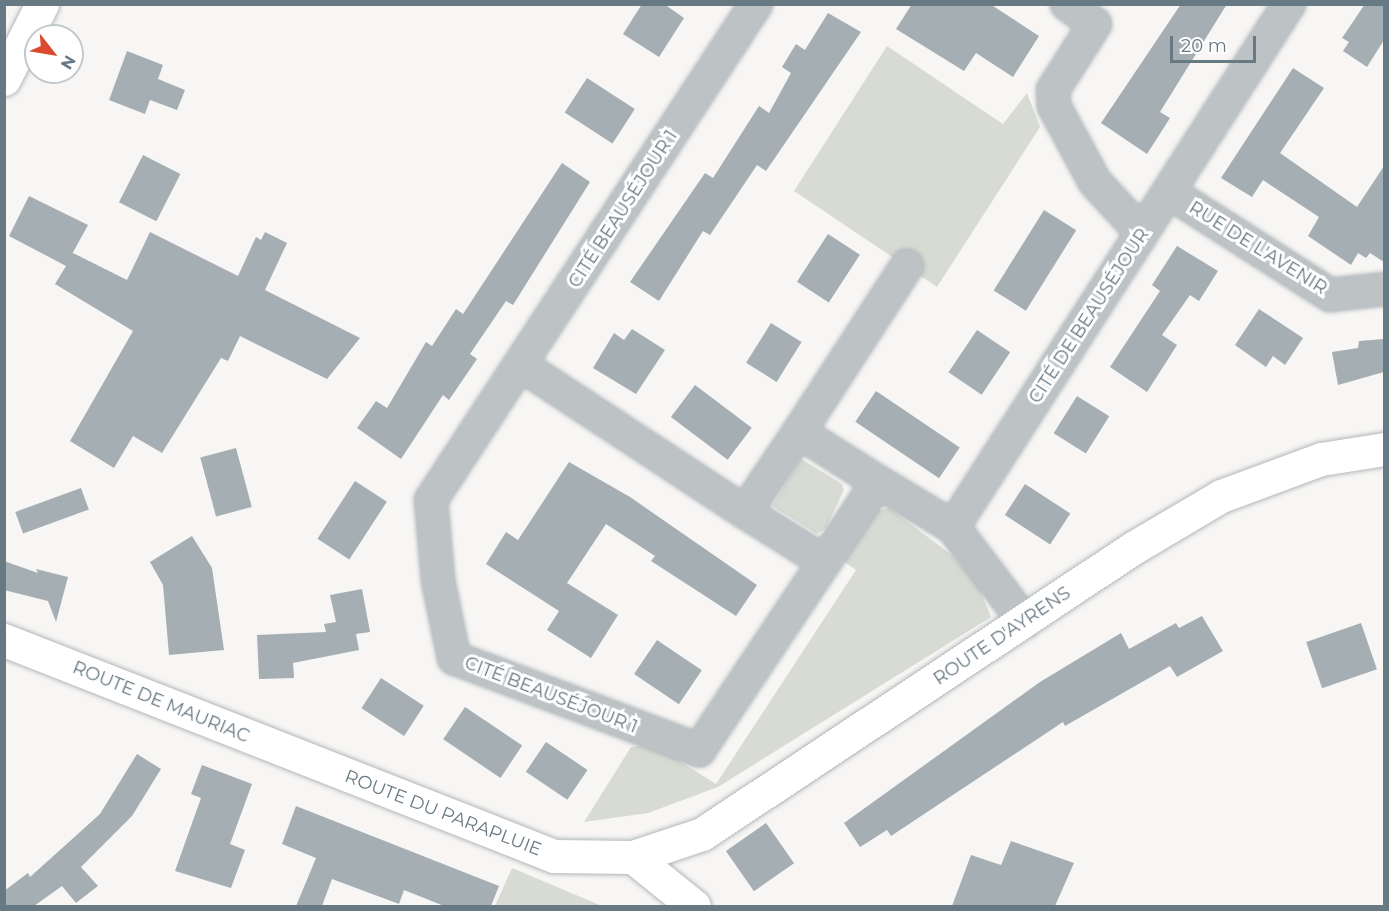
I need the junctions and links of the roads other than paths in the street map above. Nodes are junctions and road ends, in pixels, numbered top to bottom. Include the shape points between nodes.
1 (42, 4) edge
2 (756, 4) edge
3 (1066, 4) edge
4 (1289, 4) edge
5 (4, 79) edge
6 (1169, 192) junction
7 (1142, 233) junction
8 (907, 266) dead end
9 (1384, 289) edge
10 (521, 365) junction
11 (799, 432) junction
12 (1384, 449) edge
13 (878, 482) junction
14 (745, 512) junction
15 (953, 527) junction
16 (825, 562) junction
17 (1025, 622) junction
18 (4, 640) edge
19 (318, 764) joint
20 (633, 857) junction
21 (689, 905) edge

1 - 5 street
2 - 10 street, CITÉ BEAUSÉJOUR 1
3 - 7 street via 1095,24 1053,90 1054,106 1095,182
4 - 6 street, CITÉ DE BEAUSÉJOUR
6 - 7 street, CITÉ DE BEAUSÉJOUR
6 - 9 street, RUE DE L'AVENIR via 1330,296
7 - 15 street, CITÉ DE BEAUSÉJOUR
8 - 11 street
10 - 14 street
10 - 16 street, CITÉ BEAUSÉJOUR 1 via 431,500 438,580 454,658 699,750
11 - 13 street
11 - 14 street
12 - 17 street, ROUTE D'AYRENS via 1321,459 1221,496
13 - 15 street
13 - 16 street, CITÉ BEAUSÉJOUR 1
14 - 16 street
15 - 17 street
17 - 20 street, ROUTE D'AYRENS via 702,834
18 - 19 street, ROUTE DE MAURIAC
19 - 20 street, ROUTE DU PARAPLUIE via 554,856
20 - 21 street

